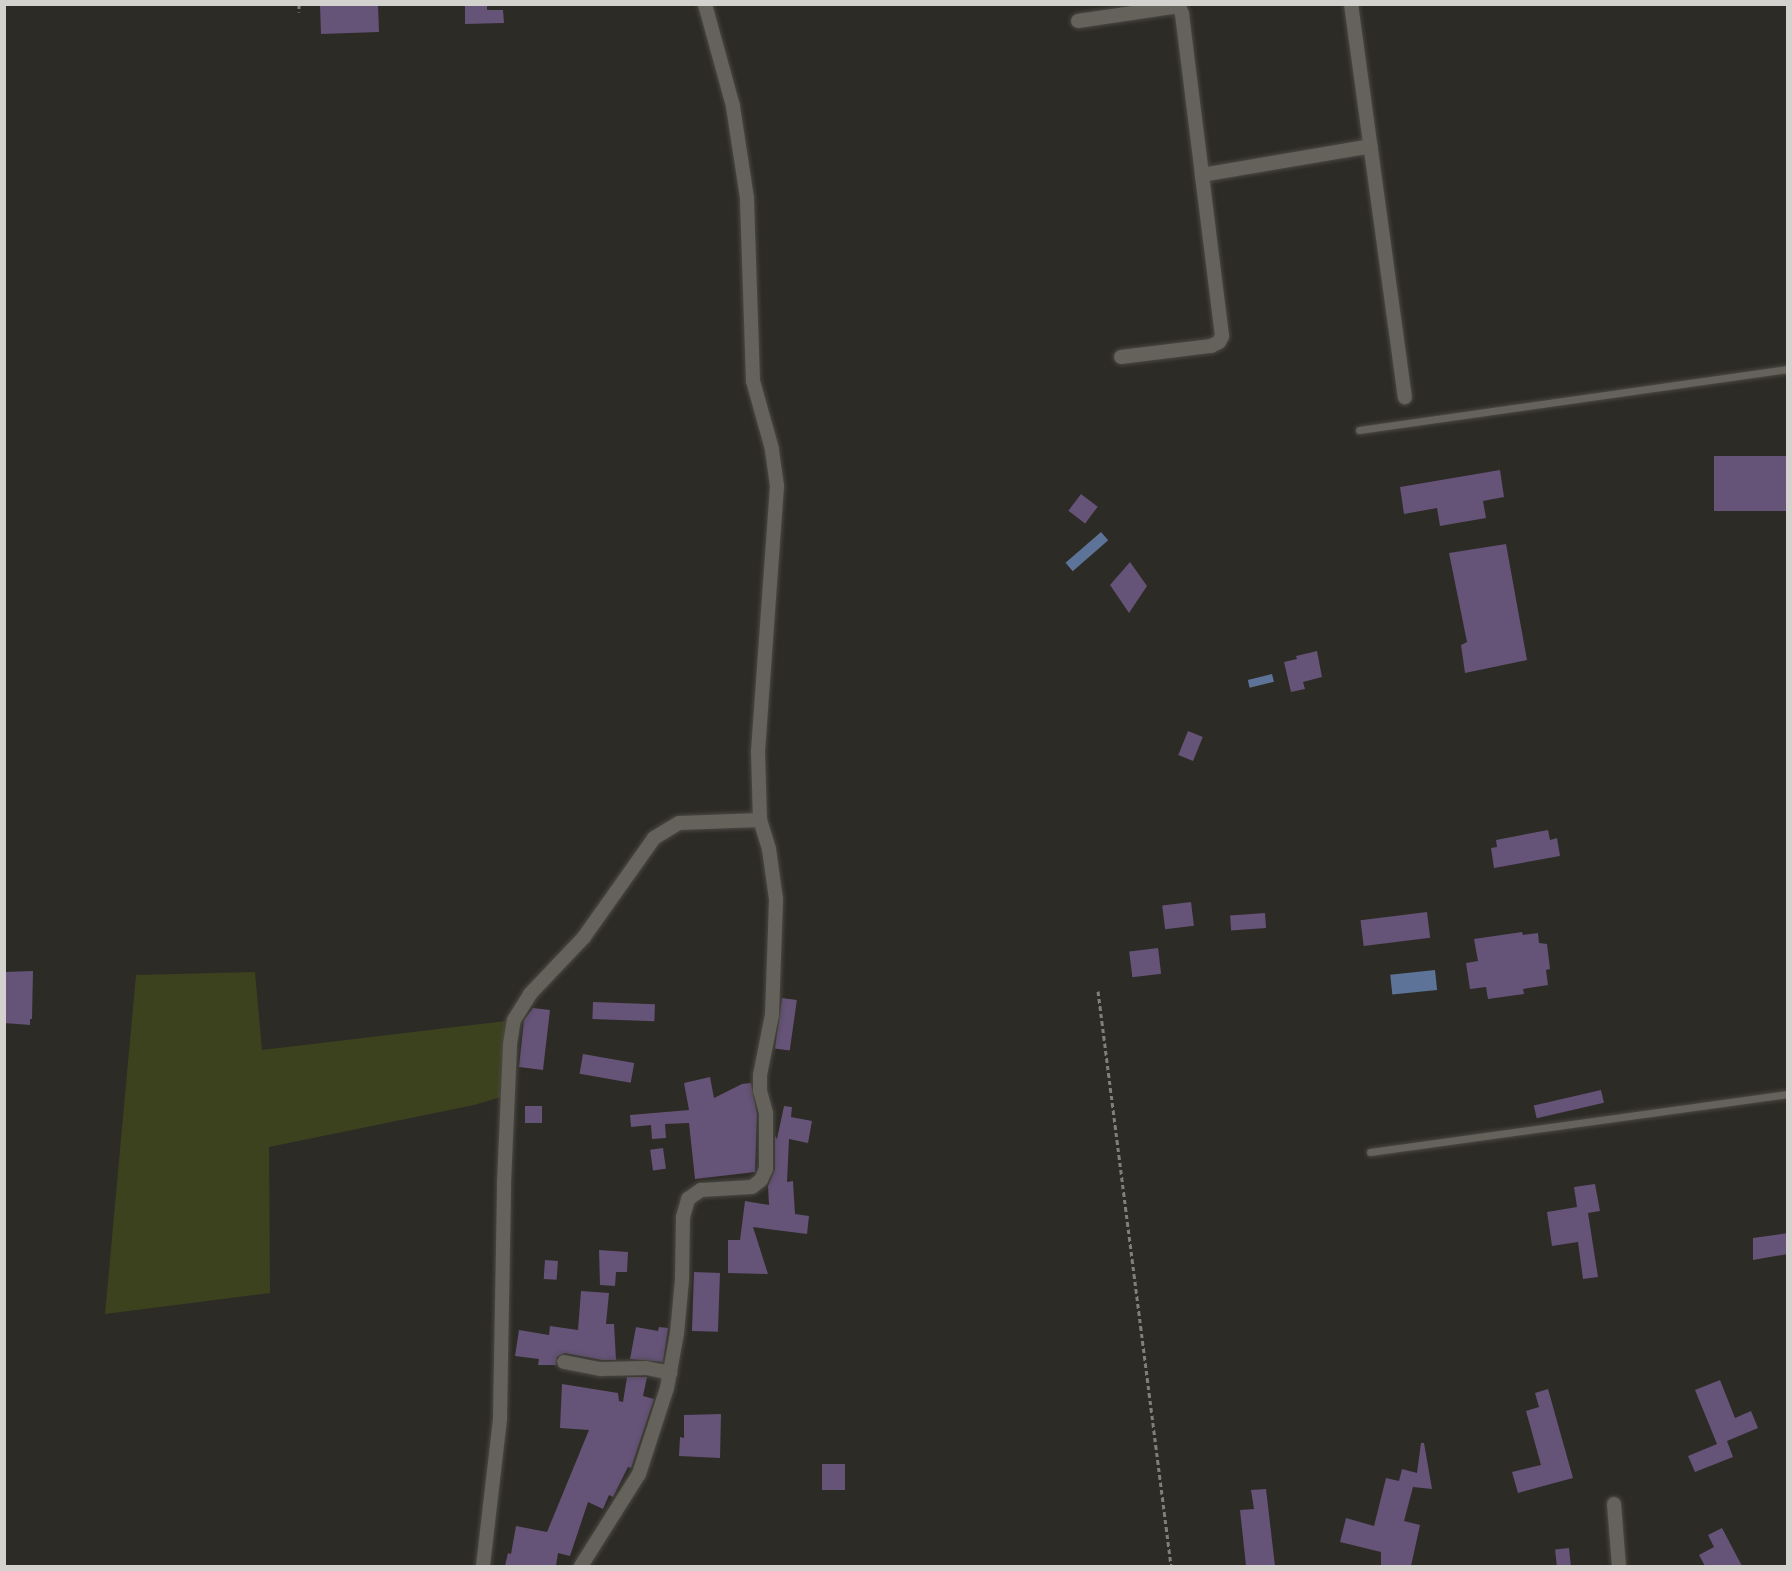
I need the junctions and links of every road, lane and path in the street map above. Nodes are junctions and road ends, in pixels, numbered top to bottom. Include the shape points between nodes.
1 (299, 4) edge
2 (705, 4) edge
3 (1351, 4) edge
4 (299, 12) dead end
5 (1078, 21) dead end
6 (1371, 146) junction
7 (1202, 175) junction
8 (1121, 357) dead end
9 (1788, 369) edge
10 (1405, 397) dead end
11 (1359, 430) dead end
12 (760, 820) junction
13 (1098, 991) dead end
14 (1788, 1094) edge
15 (1370, 1152) dead end
16 (564, 1362) dead end
17 (671, 1373) junction
18 (1614, 1504) dead end
19 (483, 1566) edge
20 (581, 1566) edge
21 (1172, 1566) edge
22 (1619, 1566) edge

1 - 4 path
2 - 12 street via 733,105 747,198 753,381 772,449 777,486 758,751
3 - 6 street
5 - 7 street via 1179,6
6 - 7 street
6 - 10 street
7 - 8 street via 1222,336 1211,346
9 - 11 lane
12 - 17 street via 769,849 776,899 772,1015 760,1075 766,1113 765,1169 758,1184 752,1187 701,1190 688,1199 683,1217 682,1280
12 - 19 street via 679,823 654,838 584,937 530,994 514,1020 504,1183 500,1418
13 - 21 path
14 - 15 lane
16 - 17 street via 601,1369 646,1368
17 - 20 street via 639,1474
18 - 22 street

